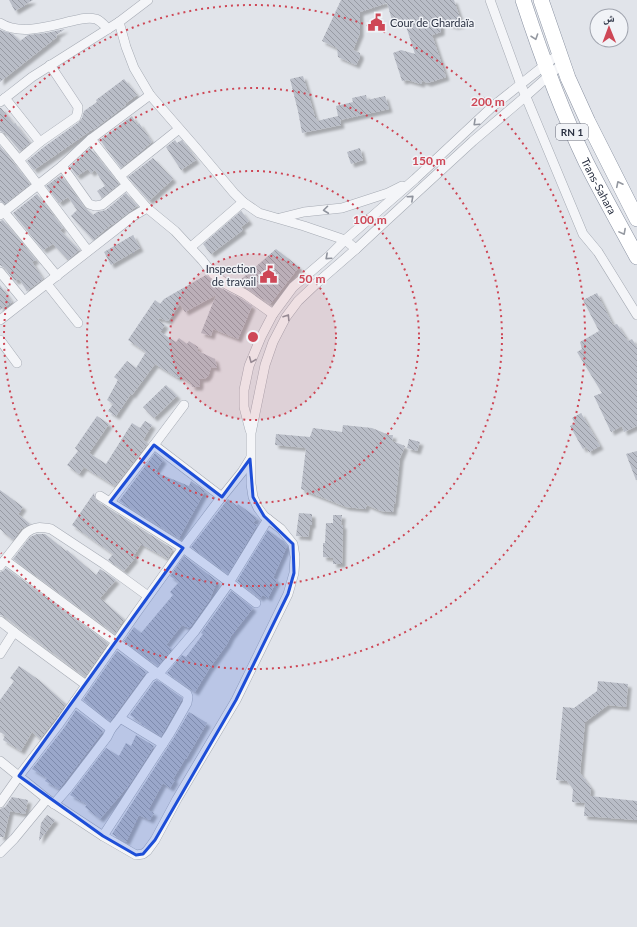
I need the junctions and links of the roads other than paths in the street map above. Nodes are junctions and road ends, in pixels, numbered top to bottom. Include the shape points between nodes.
1 (148, 0) edge
2 (490, 0) edge
3 (523, 0) edge
4 (541, 0) edge
5 (119, 22) junction
6 (0, 23) edge
7 (108, 29) junction
8 (561, 58) junction
9 (50, 65) junction
10 (547, 70) junction
11 (521, 85) junction
12 (150, 95) junction
13 (526, 96) junction
14 (2, 100) edge
15 (179, 128) junction
16 (0, 137) edge
17 (91, 139) junction
18 (40, 142) junction
19 (19, 160) junction
20 (62, 166) junction
21 (120, 176) junction
22 (415, 179) junction
23 (38, 185) junction
24 (127, 185) junction
25 (242, 202) junction
26 (147, 208) junction
27 (1, 211) edge
28 (278, 218) junction
29 (637, 219) edge
30 (345, 240) junction
31 (190, 247) junction
32 (356, 249) junction
33 (88, 252) junction
34 (637, 257) edge
35 (0, 272) edge
36 (57, 276) junction
37 (47, 284) junction
38 (24, 301) junction
39 (273, 314) junction
40 (637, 315) edge
41 (0, 320) edge
42 (78, 323) dead end
43 (0, 340) edge
44 (17, 363) dead end
45 (184, 405) dead end
46 (251, 433) junction
47 (154, 445) junction
48 (250, 459) junction
49 (100, 496) dead end
50 (222, 497) junction
51 (110, 502) junction
52 (268, 519) junction
53 (183, 548) junction
54 (2, 563) edge
55 (229, 582) junction
56 (148, 596) junction
57 (256, 603) dead end
58 (0, 621) edge
59 (14, 632) junction
60 (116, 642) junction
61 (0, 654) edge
62 (156, 673) junction
63 (86, 685) junction
64 (75, 701) junction
65 (120, 718) junction
66 (111, 729) junction
67 (163, 744) junction
68 (0, 761) edge
69 (19, 776) junction
70 (51, 801) junction
71 (0, 803) edge
72 (103, 836) junction
73 (0, 853) edge

1 - 5 street
2 - 11 street
3 -> 10 highway, Trans-Sahara / RN 1
4 - 8 highway, Trans-Sahara / RN 1
5 - 7 street
5 - 12 street via 134,68
6 - 7 street via 13,29 24,30 85,18 100,21
7 - 9 street
8 - 10 street
29 -> 8 highway, Trans-Sahara / RN 1 via 588,122
9 - 14 street
9 - 18 street via 78,110 76,117
10 - 11 street
10 - 13 street
10 -> 34 highway, Trans-Sahara / RN 1 via 586,163
11 - 13 street
11 -> 22 street via 492,107
12 - 15 street
12 - 17 street
32 -> 13 street
13 - 40 street via 583,234 598,252
14 - 18 street
15 - 21 street
15 - 25 street
16 - 19 street
17 - 20 street
17 - 21 street
18 - 19 street
19 - 23 street
20 - 23 street
20 - 24 street via 88,204 102,205
21 - 24 street
22 -> 28 street via 388,193 342,208
22 - 30 street
23 - 27 street
23 - 33 street
24 - 26 street
25 - 28 street via 259,213
25 - 31 street
26 - 31 street
26 - 33 street
27 - 36 street
28 - 30 street
30 - 32 street
30 -> 39 street via 293,287
31 - 39 street via 213,274
46 -> 32 street via 265,365 273,342 286,318 298,301
33 - 36 street
35 - 38 street
36 - 37 street
37 - 38 street
37 - 42 street
38 - 41 street
39 -> 46 street via 249,366 244,390 244,407
43 - 44 street
45 - 47 street
46 - 48 street
47 - 50 street
47 - 51 street
48 - 50 street
48 - 52 street via 253,497 258,508
49 - 51 street
50 - 53 street
51 - 53 street
52 - 55 street
52 - 72 street via 281,529 293,544 294,573 288,594 236,700 155,840 146,851 136,855
53 - 55 street
53 - 56 street
54 - 56 street via 26,533 43,527 51,529
54 - 60 street
55 - 57 street
55 - 62 street via 195,631 161,671
56 - 60 street
58 - 59 street
59 - 61 street
59 - 63 street
60 - 62 street
60 - 63 street
62 - 65 street via 150,677
62 - 67 street via 188,697
63 - 64 street
64 - 66 street
64 - 69 street
65 - 66 street
65 - 67 street
66 - 70 street via 73,781
67 - 72 street
68 - 69 street
69 - 70 street
69 - 71 street
70 - 72 street
70 - 73 street

